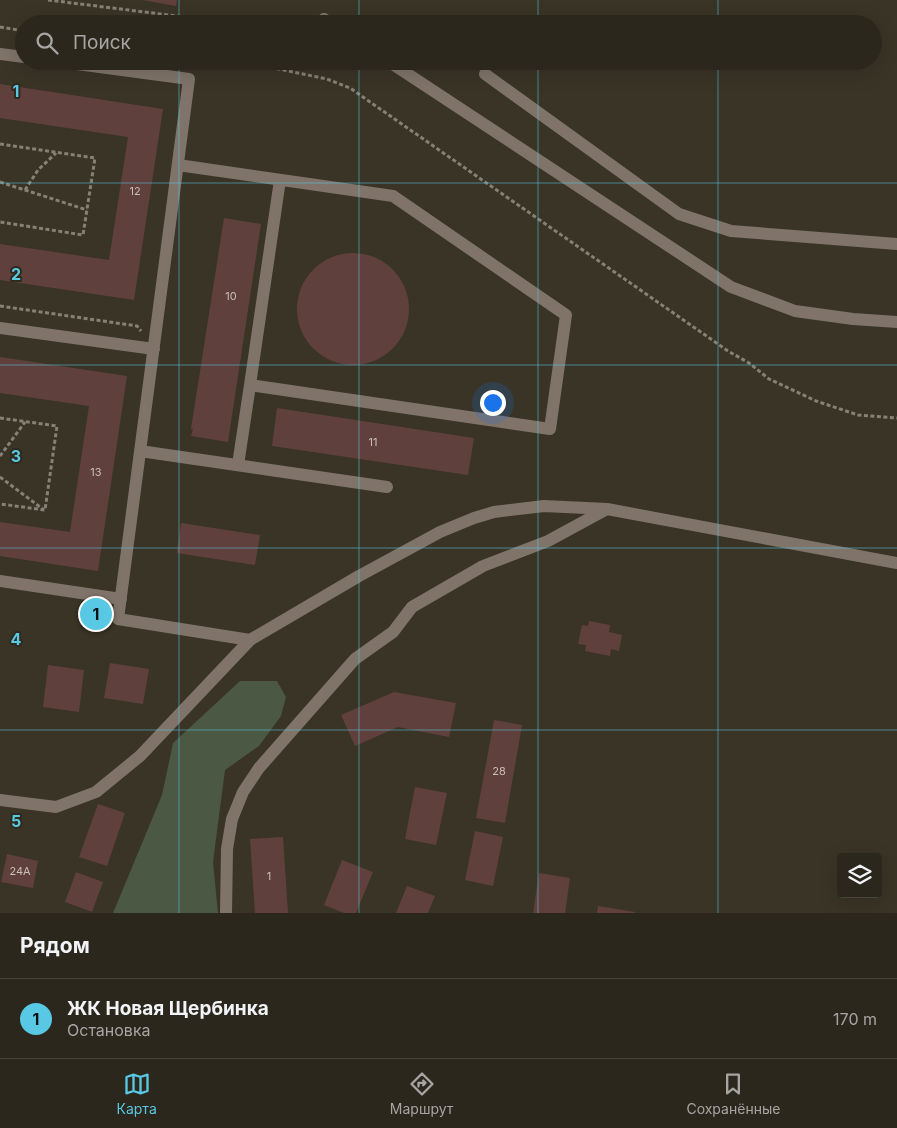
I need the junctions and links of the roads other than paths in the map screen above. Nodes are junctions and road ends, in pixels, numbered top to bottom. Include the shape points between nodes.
1 (0, 54) edge
2 (15, 56) edge
3 (122, 70) edge
4 (402, 70) edge
5 (485, 74) dead end
6 (178, 165) junction
7 (280, 180) junction
8 (897, 244) edge
9 (897, 322) edge
10 (0, 328) edge
11 (154, 349) junction
12 (250, 385) junction
13 (140, 451) junction
14 (238, 465) junction
15 (387, 487) dead end
16 (607, 510) junction
17 (897, 563) edge
18 (0, 581) edge
19 (121, 599) junction
20 (250, 640) junction
21 (0, 800) edge
22 (226, 913) edge

1 - 2 street
3 - 6 street via 189,79
4 - 9 street via 731,286 794,311
5 - 8 street via 679,214 731,231
6 - 7 street
6 - 11 street
7 - 12 street
7 - 12 street via 393,196 566,315 550,429
10 - 11 street
11 - 13 street
12 - 14 street
13 - 14 street
13 - 19 street
14 - 15 street
16 - 17 street
16 - 20 street via 544,506 474,518 440,532 359,576
16 - 22 street via 548,541 483,566 412,607 393,632 356,659 259,768 243,792 232,819 227,849
18 - 19 street
19 - 20 street via 118,620
20 - 21 street via 140,756 96,792 56,807

